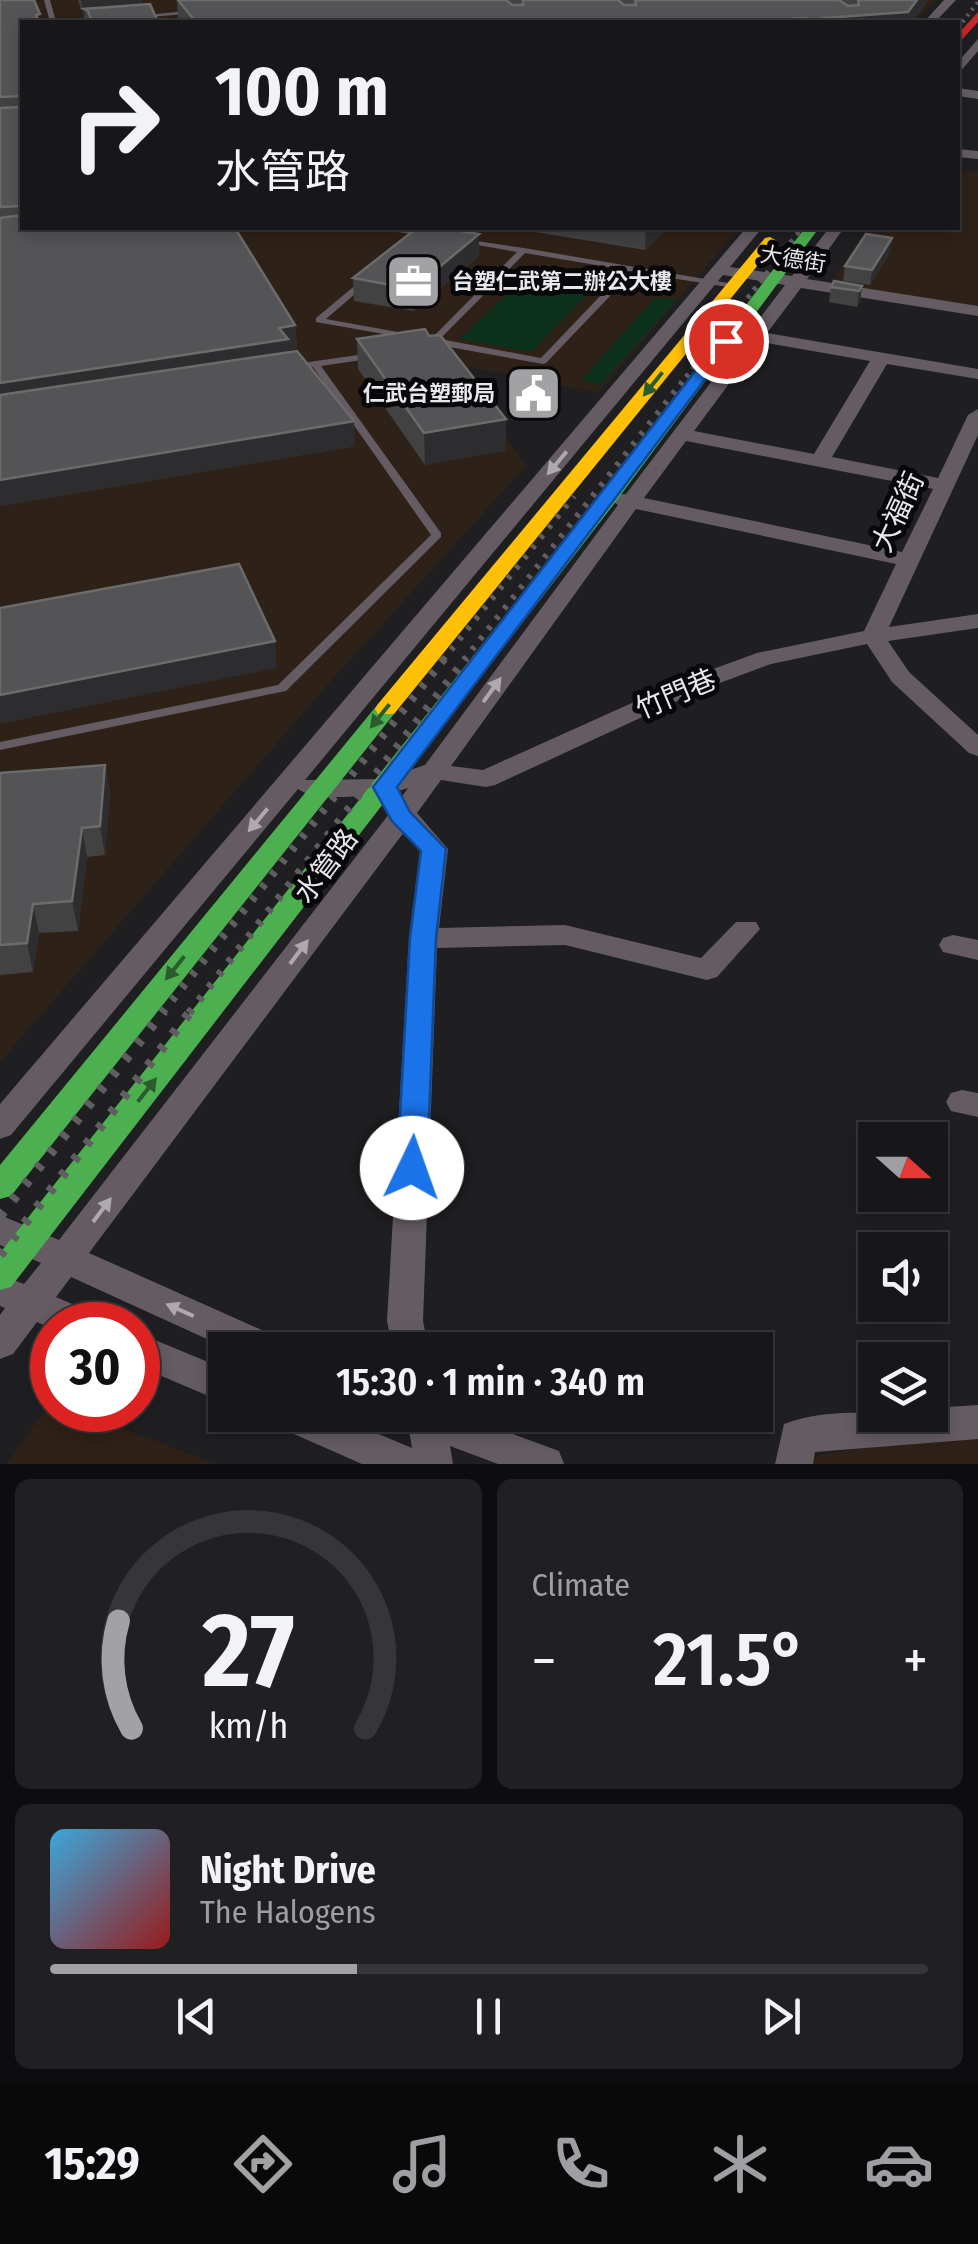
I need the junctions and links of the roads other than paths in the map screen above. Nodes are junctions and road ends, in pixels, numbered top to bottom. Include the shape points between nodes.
1 (152, 0) edge
2 (950, 0) edge
3 (971, 0) edge
4 (196, 12) edge
5 (139, 16) edge
6 (160, 18) edge
7 (101, 19) edge
8 (88, 20) edge
9 (932, 20) edge
10 (968, 31) edge
11 (960, 62) edge
12 (397, 230) edge
13 (476, 230) edge
14 (753, 230) edge
15 (779, 230) edge
16 (811, 230) edge
17 (835, 230) edge
18 (423, 234) junction
19 (436, 236) edge
20 (450, 238) edge
21 (464, 240) junction
22 (408, 246) edge
23 (524, 250) junction
24 (632, 268) junction
25 (378, 271) edge
26 (727, 278) junction
27 (783, 280) junction
28 (978, 311) edge
29 (754, 336) junction
30 (433, 341) junction
31 (372, 356) edge
32 (882, 358) junction
33 (314, 364) junction
34 (295, 368) edge
35 (978, 374) edge
36 (978, 415) edge
37 (681, 434) junction
38 (820, 461) junction
39 (944, 485) junction
40 (620, 499) junction
41 (909, 560) junction
42 (978, 621) edge
43 (873, 636) junction
44 (0, 746) edge
45 (978, 748) edge
46 (433, 771) junction
47 (288, 784) junction
48 (384, 787) junction
49 (320, 789) junction
50 (401, 816) junction
51 (746, 929) dead end
52 (423, 938) junction
53 (0, 1126) edge
54 (0, 1188) edge
55 (14, 1236) edge
56 (65, 1259) junction
57 (0, 1277) edge
58 (15, 1296) edge
59 (229, 1332) edge
60 (407, 1332) edge
61 (0, 1344) edge
62 (160, 1358) edge
63 (208, 1379) edge
64 (978, 1422) edge
65 (331, 1432) edge
66 (426, 1432) edge
67 (463, 1432) edge
68 (405, 1464) edge
69 (434, 1464) edge
70 (545, 1464) edge
71 (794, 1464) edge

1 - 6 lane
2 - 9 street
3 - 10 street
4 - 6 lane
5 - 6 lane
7 - 8 lane
10 - 11 street
12 - 18 lane
13 - 21 lane
14 - 26 street, 水管路
15 - 26 street, 水管路
16 - 27 street, 水管路
17 - 27 street, 水管路
18 - 19 lane
18 - 22 lane
20 - 21 lane
21 - 23 lane
23 - 24 lane
23 - 30 lane
24 - 26 lane
24 - 30 lane via 543,361
25 - 30 lane via 318,320
26 - 27 street, 大德街
26 -> 47 street, 水管路
26 -> 49 street, 水管路
27 - 28 street, 大德街
27 - 29 street, 水管路
27 - 40 street, 水管路
29 - 32 street
29 - 37 street, 水管路
31 - 33 lane
32 - 35 street
32 - 38 street
33 - 34 lane
33 - 44 lane via 437,535 282,688
36 - 39 street, 大福街
37 - 38 street
37 - 40 street, 水管路
38 - 39 street
39 - 41 street, 大福街
40 - 41 street
46 -> 40 street, 水管路
40 - 48 street, 水管路
41 - 43 street, 大福街
42 - 43 street, 竹門巷
43 - 45 street via 900,676
43 - 46 street, 竹門巷 via 765,658 486,779
46 - 48 street, 竹門巷
46 - 50 street, 水管路
47 - 49 street, 竹門巷
47 -> 53 street, 水管路
48 - 49 street, 竹門巷
48 - 50 street
55 -> 48 street, 水管路
49 -> 54 street, 水管路
50 - 52 street via 434,849
56 -> 50 street, 水管路
51 - 52 street via 706,970 565,935
52 - 60 street
55 - 56 street
55 - 57 street, 水管路
56 - 58 street, 水管路
59 -> 56 street
58 - 61 street, 水管路
62 - 63 street
64 - 71 street via 798,1436
65 - 68 street
66 - 69 street
67 - 70 street

